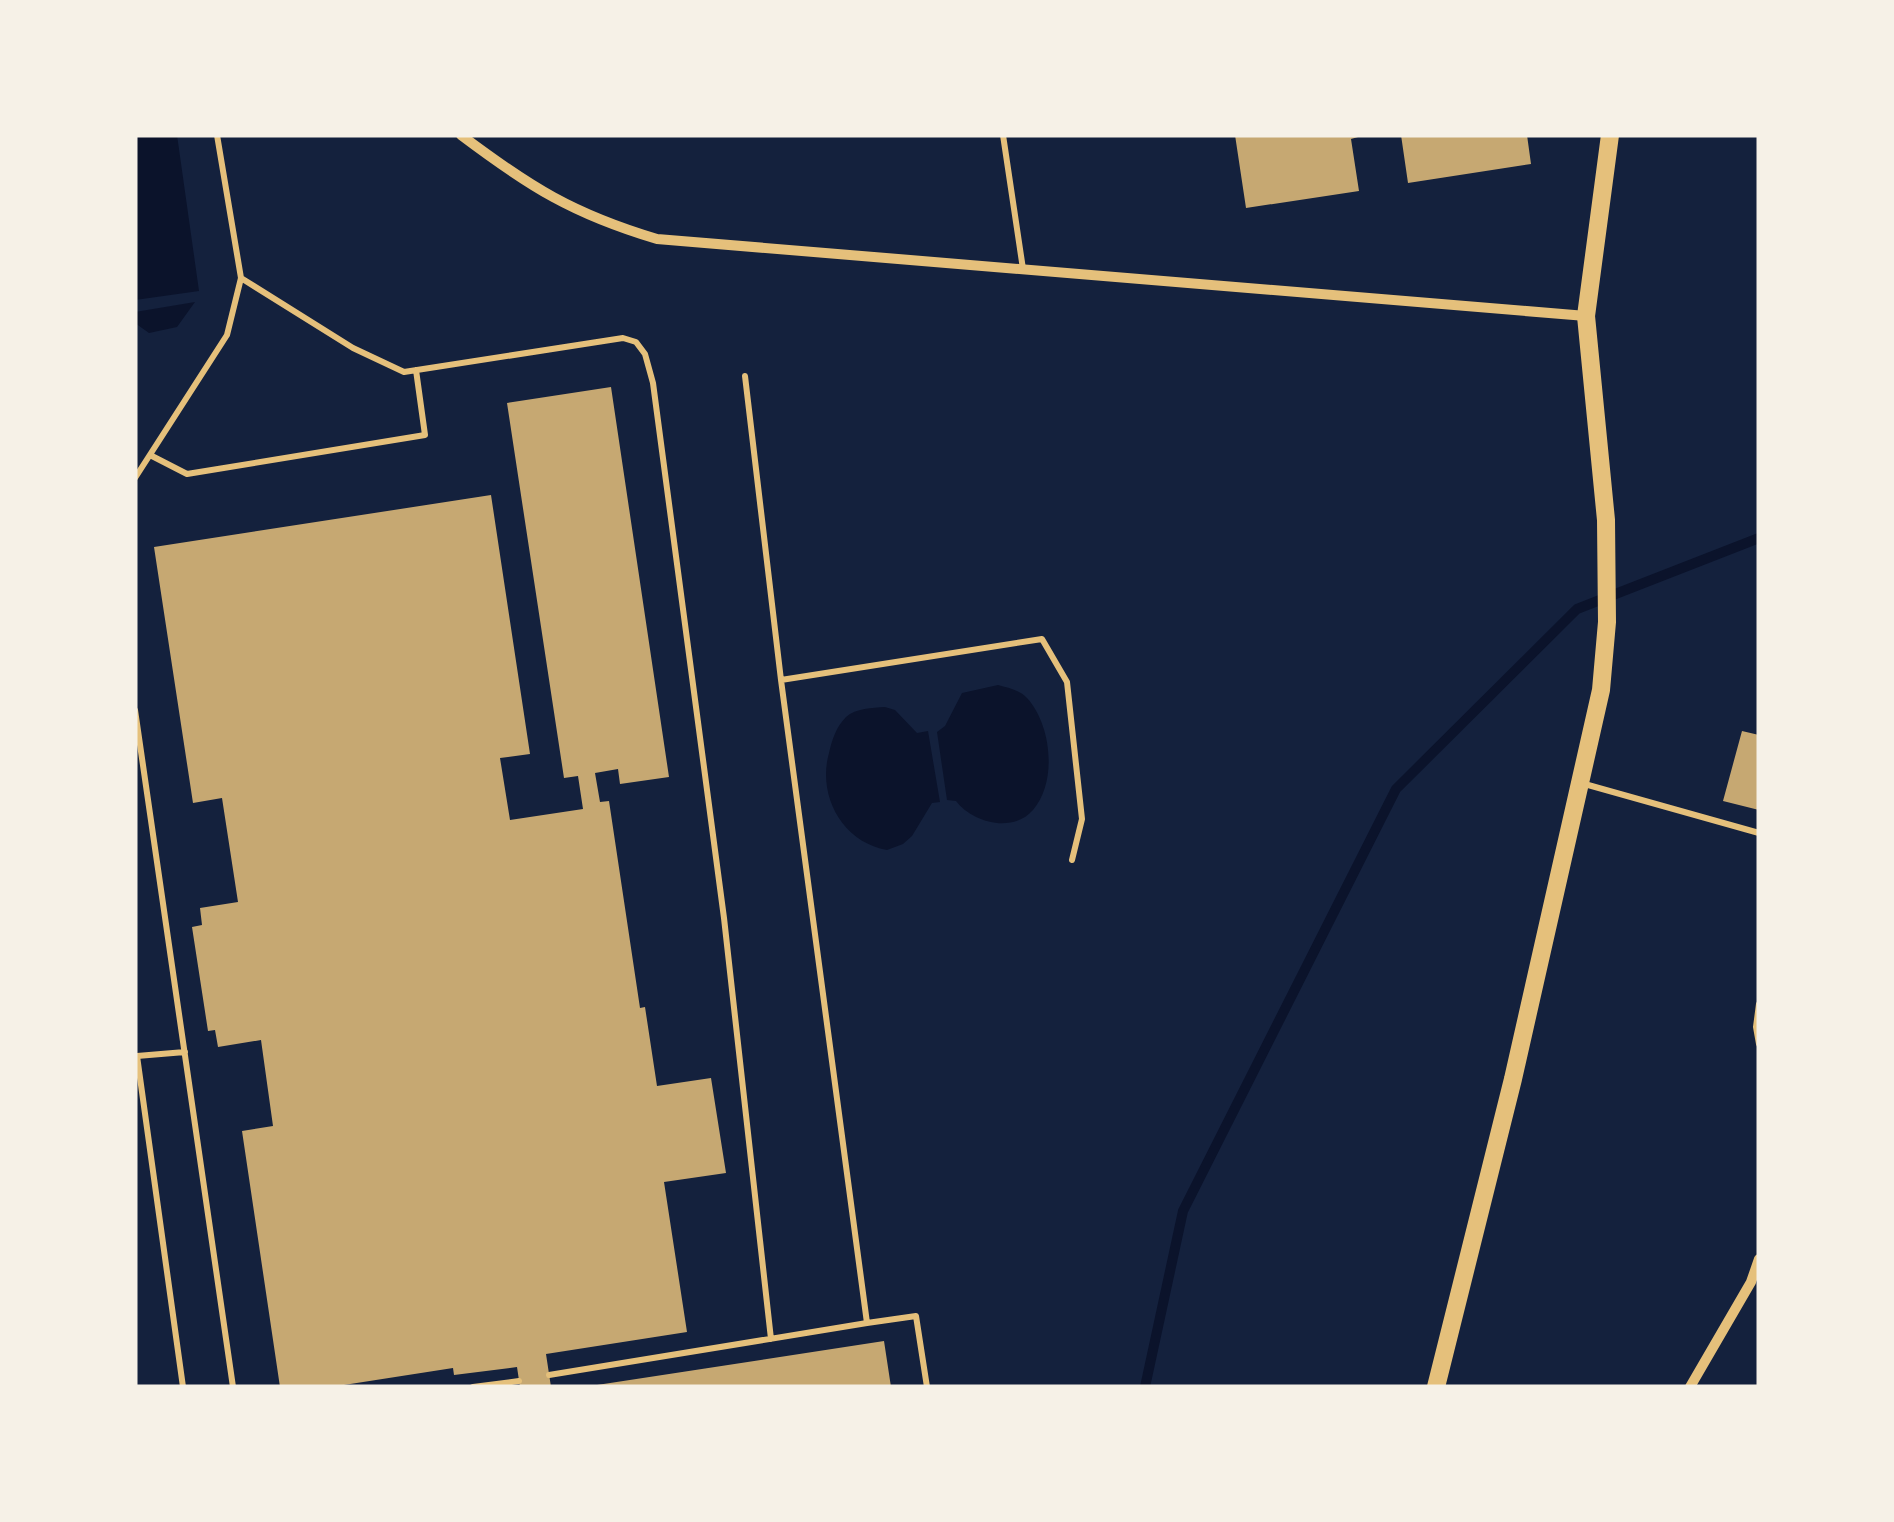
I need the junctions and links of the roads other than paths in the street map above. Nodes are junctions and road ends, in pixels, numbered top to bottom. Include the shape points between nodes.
1 (217, 135) edge
2 (461, 135) edge
3 (1003, 135) edge
4 (1610, 135) edge
5 (1022, 268) junction
6 (241, 278) junction
7 (1586, 316) junction
8 (416, 370) junction
9 (745, 376) dead end
10 (150, 455) junction
11 (135, 478) edge
12 (782, 680) junction
13 (135, 710) edge
14 (1580, 782) junction
15 (1759, 833) edge
16 (1072, 860) dead end
17 (1759, 1004) edge
18 (1759, 1044) edge
19 (185, 1052) junction
20 (1759, 1259) edge
21 (867, 1323) junction
22 (772, 1339) junction
23 (549, 1375) dead end
24 (519, 1381) dead end
25 (183, 1387) edge
26 (233, 1387) edge
27 (473, 1387) edge
28 (927, 1387) edge
29 (1436, 1387) edge
30 (1690, 1387) edge

1 - 6 lane
2 - 5 street via 566,206 657,239
3 - 5 lane
4 - 7 street
5 - 7 street
6 - 8 lane via 387,366
6 - 10 lane via 226,335
7 - 14 street via 1606,520 1608,622
8 - 10 lane via 425,436 188,474
8 - 22 lane via 623,338 645,354 724,918
9 - 12 lane
10 - 11 lane
12 - 16 lane via 1042,639 1067,682 1082,819
12 - 21 lane
13 - 19 lane
14 - 15 lane
14 - 29 street
17 - 18 lane
19 - 25 lane via 136,1056
19 - 26 lane
20 - 30 street
21 - 22 lane
21 - 28 lane via 916,1316
22 - 23 lane
24 - 27 lane

